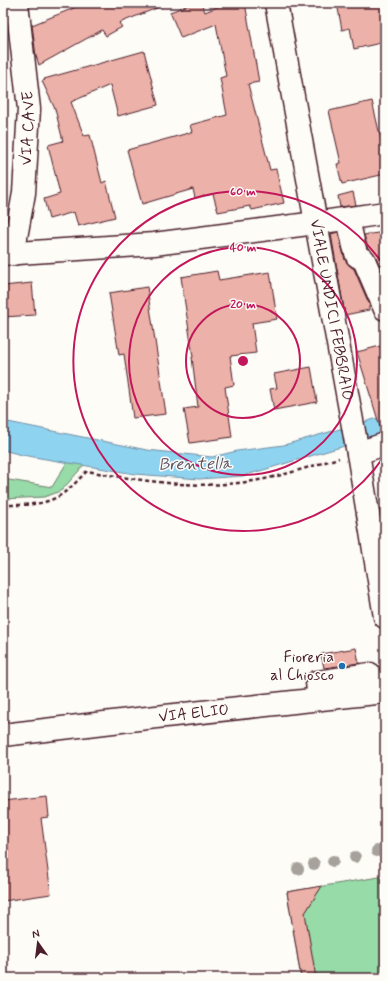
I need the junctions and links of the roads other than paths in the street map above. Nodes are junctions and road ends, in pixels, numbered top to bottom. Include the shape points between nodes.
1 (17, 3) edge
2 (276, 3) edge
3 (385, 213) edge
4 (348, 219) junction
5 (316, 223) junction
6 (8, 254) edge
7 (385, 309) edge
8 (385, 444) edge
9 (357, 450) junction
10 (385, 618) edge
11 (379, 692) edge
12 (3, 735) edge

1 - 6 street, VIA CAVE via 29,109 24,193
2 - 5 street, VIALE UNDICI FEBBRAIO
3 - 4 street
4 - 5 street
4 - 7 street via 357,256 364,260
5 - 6 street via 154,244
5 - 9 street, VIALE UNDICI FEBBRAIO
8 - 9 street
9 - 10 street, VIALE UNDICI FEBBRAIO
11 - 12 street, VIA ELIO

